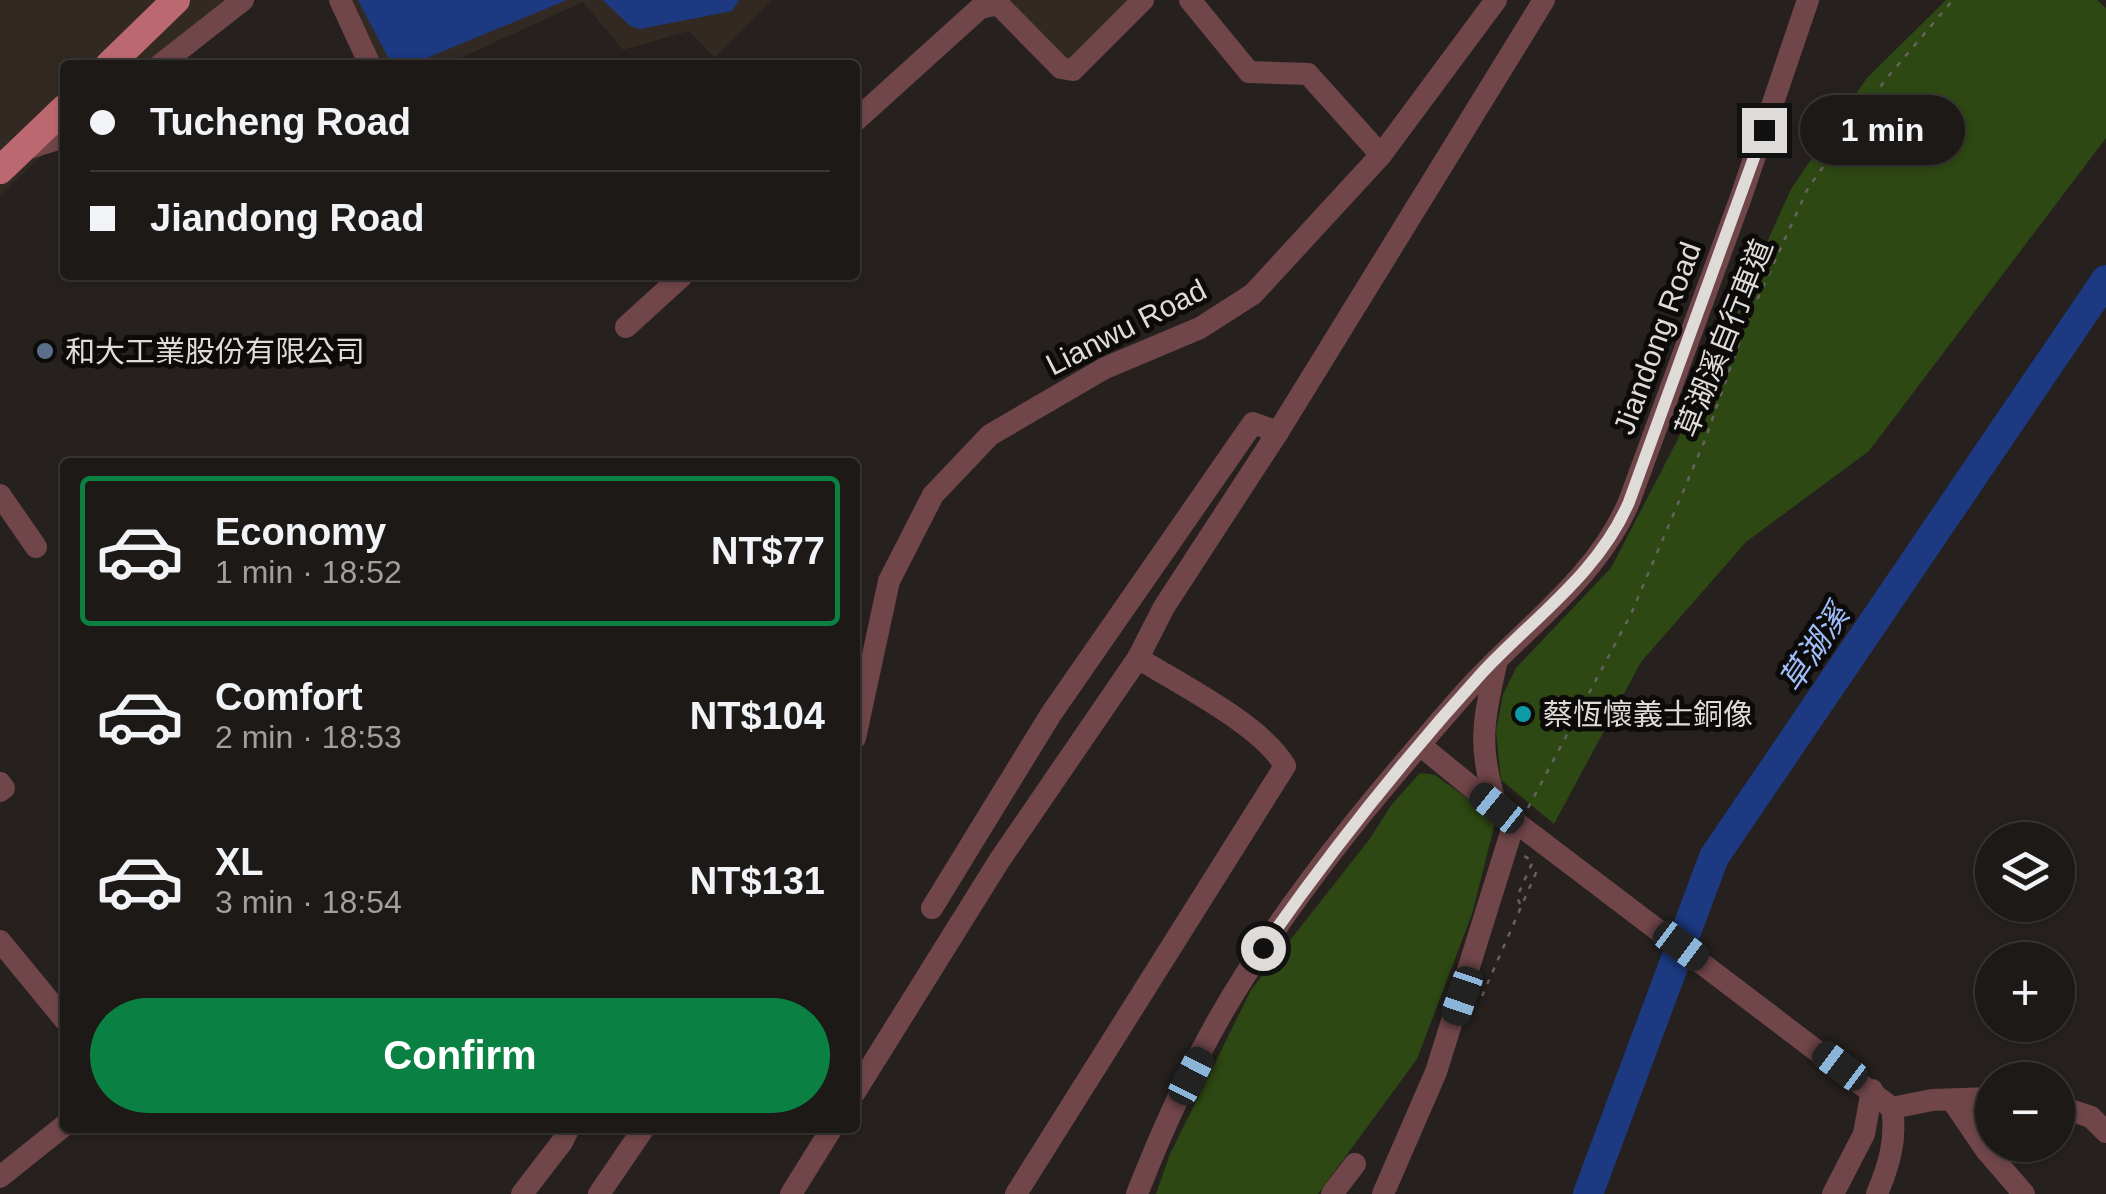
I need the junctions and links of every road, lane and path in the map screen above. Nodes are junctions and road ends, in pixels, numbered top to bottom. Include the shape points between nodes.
1 (176, 0) edge
2 (244, 0) edge
3 (340, 0) edge
4 (1144, 0) edge
5 (1190, 0) edge
6 (1496, 0) edge
7 (1544, 0) edge
8 (1808, 0) edge
9 (1953, 0) edge
10 (114, 60) edge
11 (166, 60) edge
12 (368, 60) edge
13 (60, 113) edge
14 (860, 116) edge
15 (60, 139) edge
16 (22, 150) junction
17 (1382, 154) junction
18 (0, 170) edge
19 (678, 280) edge
20 (626, 326) dead end
21 (1278, 432) junction
22 (0, 495) edge
23 (36, 547) dead end
24 (1498, 657) junction
25 (1138, 658) junction
26 (860, 715) edge
27 (1420, 745) junction
28 (0, 783) edge
29 (0, 791) edge
30 (1513, 819) junction
31 (1533, 861) dead end
32 (1521, 905) dead end
33 (932, 908) dead end
34 (0, 941) edge
35 (60, 1014) edge
36 (860, 1084) edge
37 (1872, 1090) junction
38 (1975, 1099) edge
39 (1952, 1100) junction
40 (1892, 1108) junction
41 (2075, 1112) edge
42 (60, 1129) edge
43 (2106, 1132) edge
44 (567, 1133) edge
45 (641, 1133) edge
46 (829, 1133) edge
47 (1355, 1164) dead end
48 (0, 1177) edge
49 (522, 1194) edge
50 (599, 1194) edge
51 (791, 1194) edge
52 (1016, 1194) edge
53 (1137, 1194) edge
54 (1332, 1194) edge
55 (1383, 1194) edge
56 (1833, 1194) edge
57 (1878, 1194) edge
58 (2024, 1194) edge

1 - 10 main road
2 - 11 street
3 - 12 street
4 - 14 street via 1072,70 1060,68 998,4 980,8
5 - 17 street via 1249,72 1308,74
6 - 17 street, Lianwu Road
7 - 21 street
8 - 24 street, Jiandong Road via 1619,525 1579,578
9 - 30 path, 草湖溪自行車道 via 1808,188 1744,329 1632,614
13 - 16 main road
15 - 16 street
16 - 18 main road
17 - 26 street, Lianwu Road via 1253,294 1200,328 1105,368 990,434 933,495 889,581
19 - 20 street
21 - 25 street
21 - 33 street via 1253,423 1052,714
22 - 23 street
24 - 27 street, Jiandong Road
24 - 30 street via 1482,742 1485,770
25 - 36 street
25 - 52 street via 1254,732 1285,766
27 - 30 street
27 - 53 street, Jiandong Road via 1358,817 1244,977
28 - 29 street
30 - 37 street
30 - 55 street via 1436,1072
31 - 32 path
34 - 35 street
37 - 40 street
37 - 56 street via 1864,1134
38 - 39 street
39 - 40 street
39 - 58 street
40 - 57 street via 1894,1146
41 - 43 street
42 - 48 street
44 - 49 street
45 - 50 street
46 - 51 street
47 - 54 street

